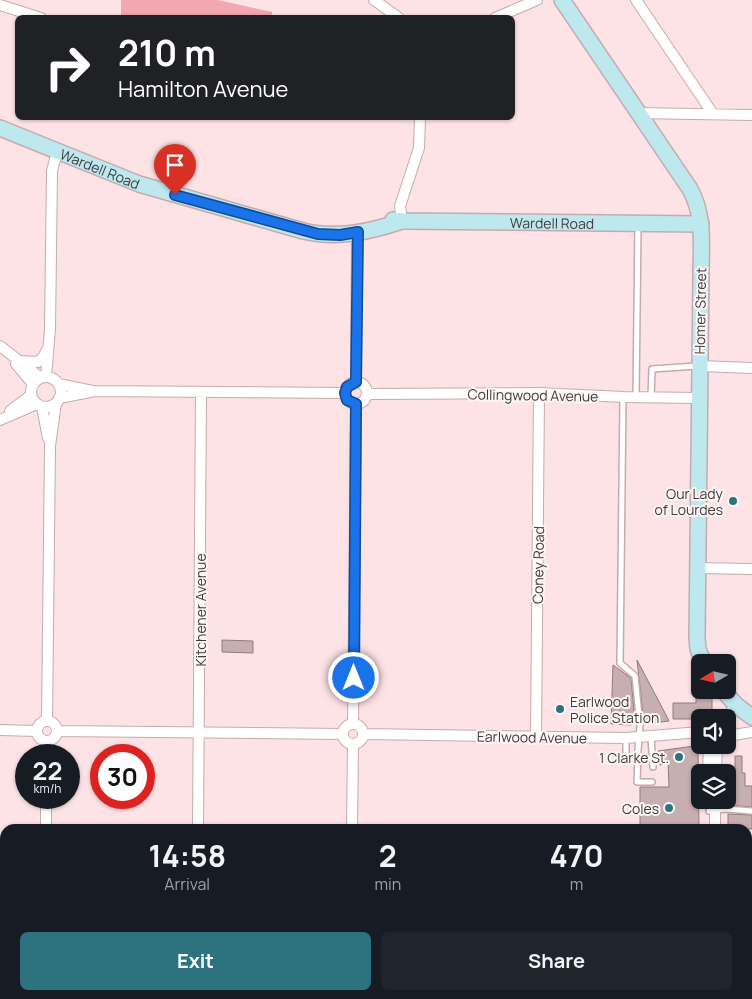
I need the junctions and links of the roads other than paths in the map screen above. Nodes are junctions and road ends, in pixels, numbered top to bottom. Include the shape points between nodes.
1 (374, 0) edge
2 (537, 0) edge
3 (562, 0) edge
4 (636, 0) edge
5 (0, 5) edge
6 (32, 15) edge
7 (395, 15) edge
8 (502, 15) edge
9 (637, 113) junction
10 (713, 114) junction
11 (752, 115) edge
12 (420, 120) edge
13 (0, 128) edge
14 (57, 152) junction
15 (402, 221) junction
16 (638, 223) junction
17 (701, 224) junction
18 (358, 232) junction
19 (318, 234) junction
20 (50, 329) junction
21 (1, 347) edge
22 (48, 348) junction
23 (19, 361) junction
24 (700, 366) junction
25 (752, 368) edge
26 (46, 381) junction
27 (356, 382) junction
28 (94, 391) junction
29 (201, 392) junction
30 (539, 392) junction
31 (345, 393) junction
32 (367, 394) junction
33 (623, 397) junction
34 (636, 397) junction
35 (651, 398) junction
36 (700, 398) junction
37 (58, 400) junction
38 (37, 402) junction
39 (356, 404) junction
40 (0, 419) edge
41 (50, 446) junction
42 (698, 568) junction
43 (752, 569) edge
44 (700, 654) edge
45 (731, 699) edge
46 (736, 704) junction
47 (732, 709) edge
48 (752, 718) edge
49 (47, 720) junction
50 (353, 724) junction
51 (0, 730) edge
52 (37, 731) junction
53 (57, 731) junction
54 (199, 732) junction
55 (752, 732) edge
56 (691, 733) edge
57 (342, 734) junction
58 (363, 734) junction
59 (736, 735) edge
60 (536, 737) junction
61 (651, 737) junction
62 (626, 738) junction
63 (638, 738) junction
64 (47, 741) junction
65 (47, 744) edge
66 (353, 745) junction
67 (626, 753) dead end
68 (653, 767) dead end
69 (652, 782) dead end
70 (46, 809) edge
71 (711, 809) edge
72 (712, 809) edge
73 (735, 809) edge
74 (752, 812) edge
75 (46, 824) edge
76 (198, 824) edge
77 (352, 824) edge
78 (709, 824) edge
79 (714, 824) edge

1 - 7 street
2 - 8 street
3 - 9 street, Homer Street
4 - 10 street
5 - 6 street
9 - 10 street
9 - 17 street, Homer Street via 690,189 699,209
10 - 11 street
12 - 15 street via 419,148 400,206
13 - 14 street, Wardell Road
14 - 19 street, Wardell Road via 138,184
14 - 20 street via 52,172
15 - 16 street, Wardell Road
15 - 18 street, Wardell Road
15 - 19 street, Wardell Road via 389,219
16 - 17 street, Wardell Road
16 - 34 lane
17 - 24 street, Homer Street
18 - 19 street, Wardell Road
18 - 27 street
20 - 22 street
20 - 26 street
21 - 23 street
21 - 26 street
22 - 23 street via 38,362
22 - 26 street
23 - 26 street
24 - 25 street
24 - 35 lane via 652,369
24 - 36 street, Homer Street
26 - 28 street
26 - 37 street via 61,393
26 - 38 street
27 - 31 street via 347,387
27 - 32 street via 363,384
28 - 29 street
28 - 37 street
29 - 31 street
29 - 54 street, Kitchener Avenue
30 - 32 street, Collingwood Avenue
30 - 33 street, Collingwood Avenue
30 - 60 street, Coney Road
31 - 39 street via 347,400
32 - 39 street via 365,400
33 - 34 street, Collingwood Avenue
33 - 63 lane via 620,663 635,676 640,726
34 - 35 street, Collingwood Avenue
35 - 36 street, Collingwood Avenue
36 - 42 street, Homer Street
37 - 38 street via 50,407
37 - 41 street
38 - 40 street
38 - 41 street
39 - 50 street
41 - 49 street
42 - 43 street
42 - 44 street, Homer Street via 697,638
45 - 46 street
46 - 47 street
46 - 48 street
49 - 52 street
49 - 53 street
50 - 57 street via 344,728
50 - 58 street via 359,726
51 - 52 street
52 - 64 street via 41,739
53 - 54 street
53 - 64 street via 54,738
54 - 57 street
54 - 76 street, Kitchener Avenue
55 - 59 street
56 - 61 street, Earlwood Avenue
57 - 66 street via 344,740
58 - 60 street, Earlwood Avenue
58 - 66 street via 361,740
60 - 62 street, Earlwood Avenue
61 - 63 street, Earlwood Avenue
61 - 68 lane
62 - 63 street, Earlwood Avenue
62 - 67 lane
63 - 69 lane via 637,782
64 - 65 street
66 - 77 street
70 - 75 street
71 - 78 street
72 - 79 street
73 - 74 lane

